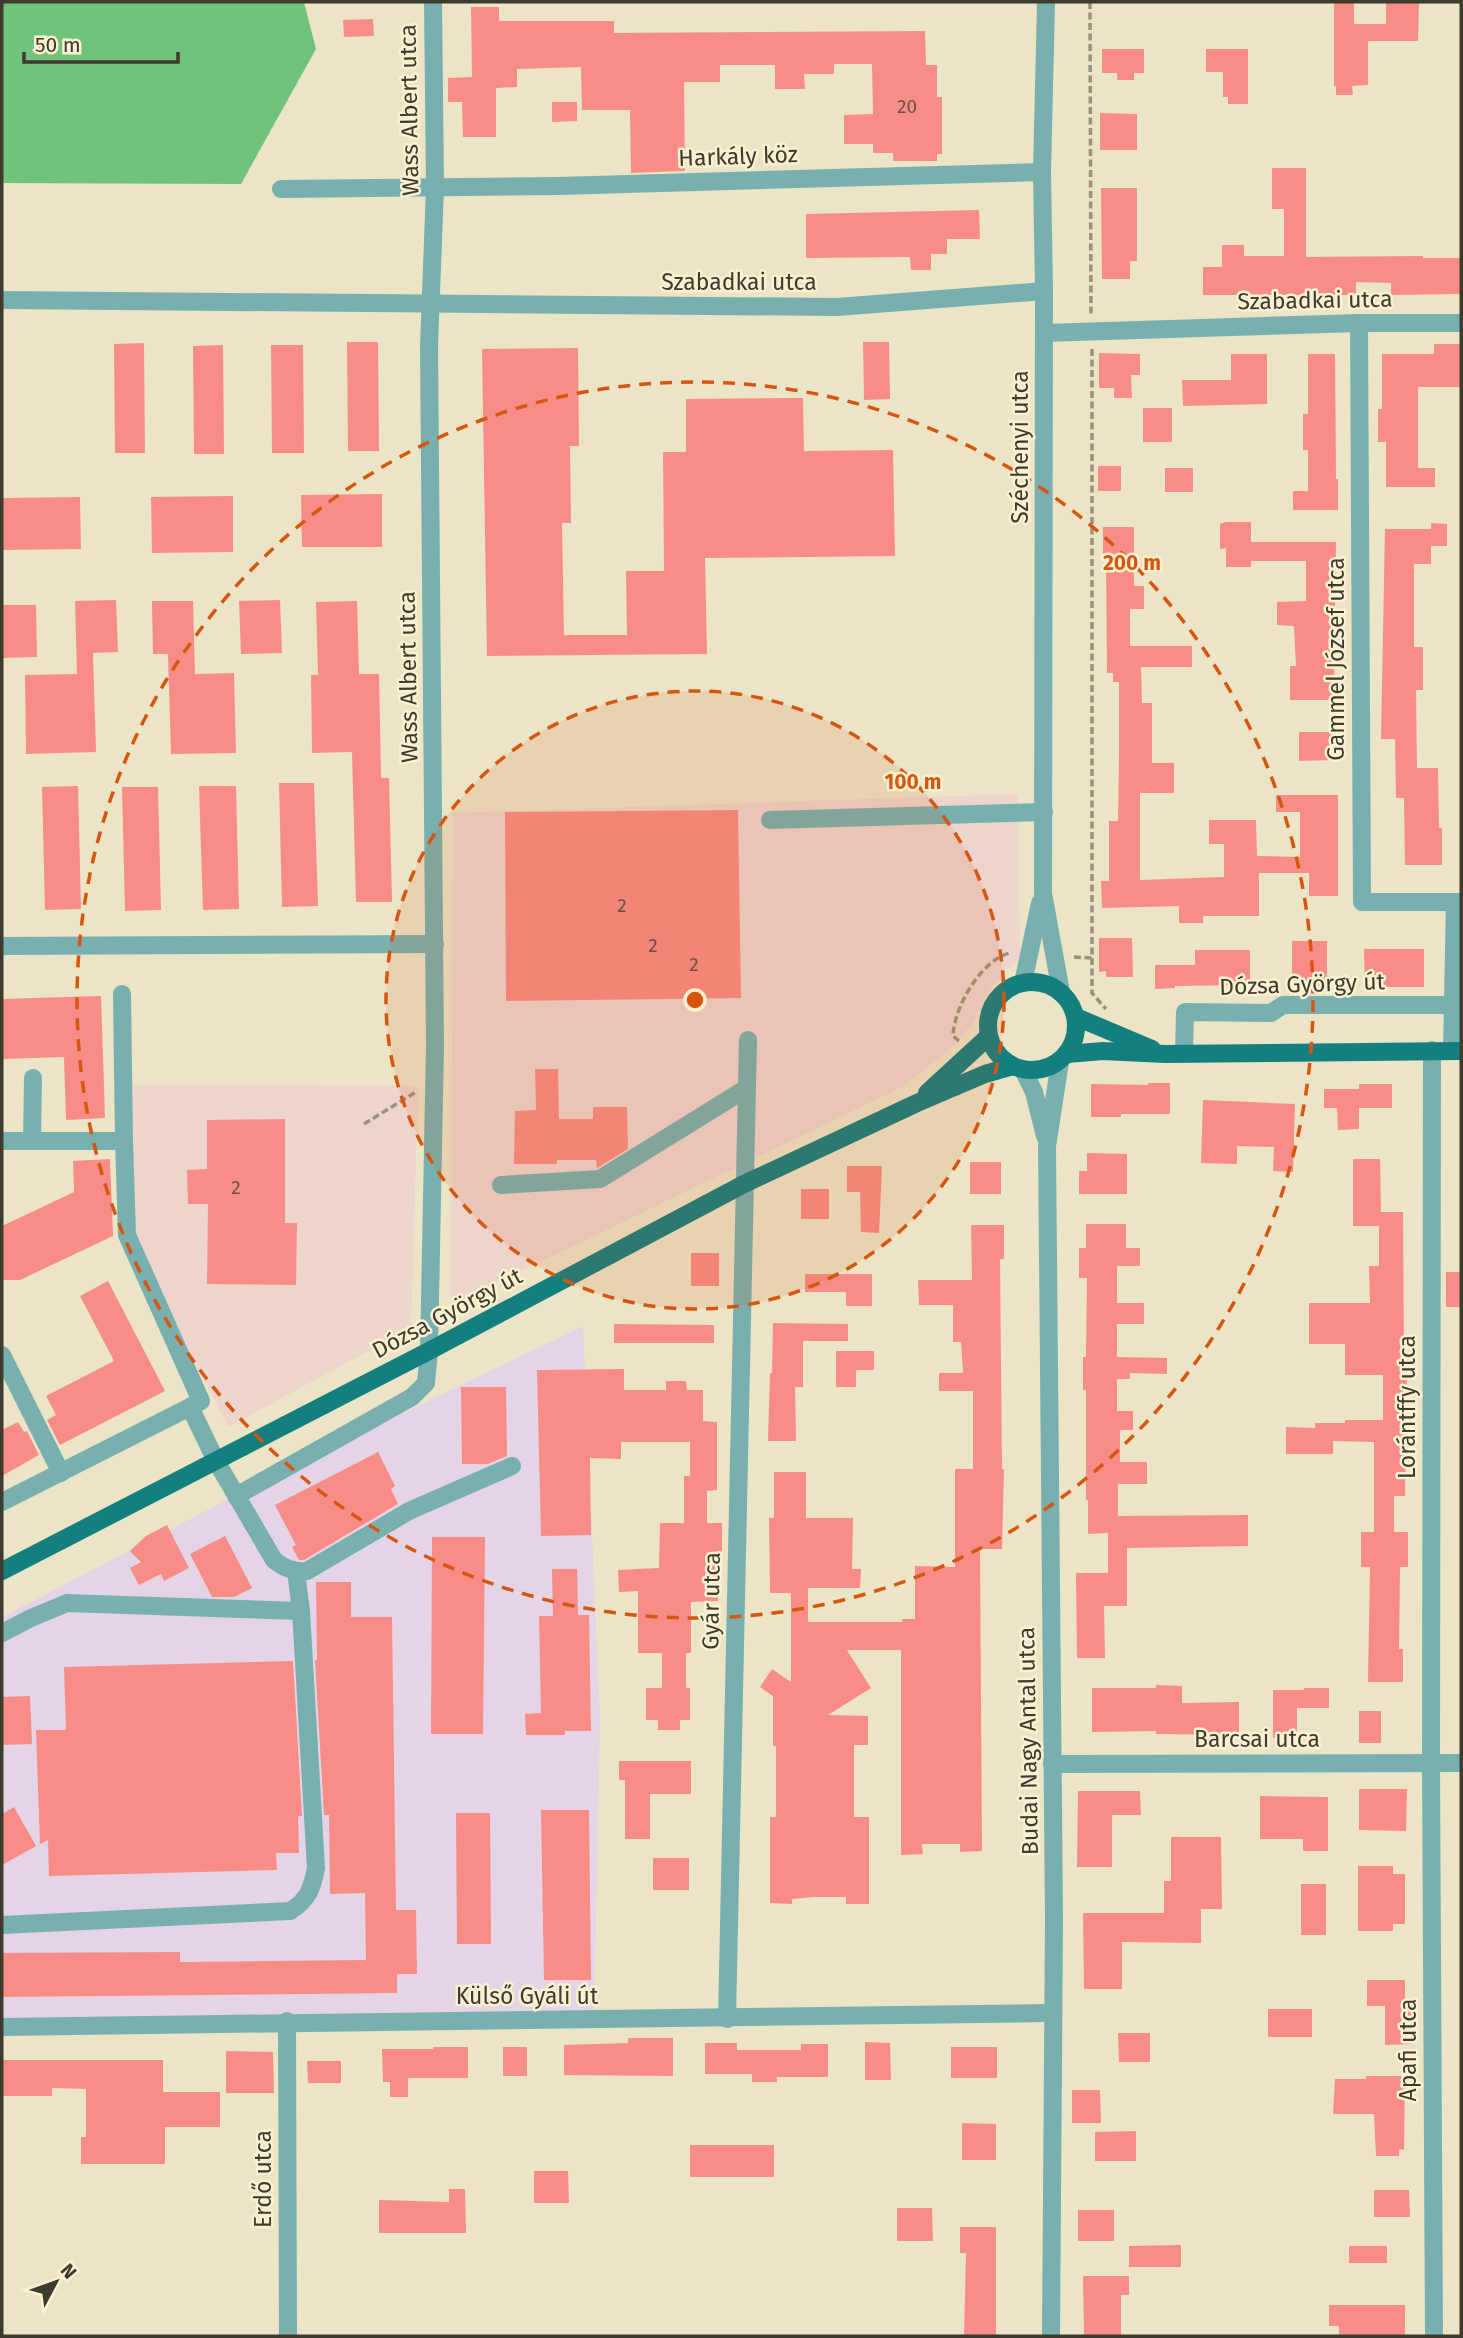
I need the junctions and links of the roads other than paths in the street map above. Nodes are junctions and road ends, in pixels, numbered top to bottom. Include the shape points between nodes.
1 (433, 2) edge
2 (1046, 2) edge
3 (1042, 172) junction
4 (435, 188) junction
5 (281, 189) dead end
6 (1044, 291) junction
7 (2, 300) edge
8 (432, 304) junction
9 (1359, 323) junction
10 (1461, 323) edge
11 (1044, 333) junction
12 (1044, 812) junction
13 (770, 820) dead end
14 (1043, 893) junction
15 (1458, 902) edge
16 (435, 944) junction
17 (2, 946) edge
18 (1023, 983) junction
19 (1061, 992) junction
20 (122, 994) dead end
21 (1457, 1005) edge
22 (1076, 1017) junction
23 (989, 1036) junction
24 (748, 1040) dead end
25 (1432, 1050) junction
26 (1456, 1051) edge
27 (1165, 1054) junction
28 (1185, 1054) junction
29 (1063, 1058) junction
30 (1018, 1068) junction
31 (33, 1078) dead end
32 (747, 1088) junction
33 (917, 1103) junction
34 (2, 1141) edge
35 (32, 1141) junction
36 (124, 1141) junction
37 (1047, 1146) junction
38 (744, 1184) junction
39 (501, 1185) dead end
40 (429, 1351) junction
41 (2, 1355) edge
42 (190, 1407) junction
43 (216, 1461) junction
44 (512, 1466) dead end
45 (61, 1473) junction
46 (236, 1496) junction
47 (2, 1502) edge
48 (2, 1571) edge
49 (296, 1572) junction
50 (301, 1611) junction
51 (2, 1633) edge
52 (1432, 1763) junction
53 (1461, 1763) edge
54 (1052, 1764) junction
55 (2, 1925) edge
56 (1052, 2013) junction
57 (727, 2020) junction
58 (287, 2021) junction
59 (2, 2027) edge
60 (288, 2336) edge
61 (1051, 2336) edge
62 (1434, 2336) edge

1 - 4 street, Wass Albert utca
2 - 3 street, Széchenyi utca
3 - 4 street, Harkály köz
3 - 6 street, Széchenyi utca
4 - 5 street, Harkály köz
4 - 8 street, Wass Albert utca
6 - 8 street, Szabadkai utca via 838,307
6 - 11 street, Széchenyi utca
7 - 8 street, Szabadkai utca
8 - 16 street, Wass Albert utca
9 - 10 street, Szabadkai utca
9 - 11 street, Szabadkai utca
9 - 15 street, Gammel József utca via 1362,902
11 - 12 street, Széchenyi utca
12 - 13 street
12 - 14 street, Széchenyi utca
14 - 18 street, Széchenyi utca
14 - 19 street, Széchenyi utca
15 - 21 street
16 - 17 street
16 - 40 street, Wass Albert utca
18 - 19 main road via 1050,985
18 - 23 main road via 999,997 988,1022
19 - 22 main road
20 - 36 street
21 - 26 street
21 - 28 street, Dózsa György út via 1283,1005 1272,1013 1185,1012
22 - 27 main road
22 - 29 main road via 1077,1034
23 - 30 main road via 994,1049
23 - 33 main road, Dózsa György út
24 - 32 street, Gyár utca
25 - 26 main road
25 - 28 main road
25 - 52 street, Lorántffy utca
27 - 28 main road
27 - 29 main road via 1104,1051
29 - 30 main road via 1036,1071
29 - 37 street, Budai Nagy Antal utca
30 - 33 main road, Dózsa György út via 985,1074
30 - 37 street, Budai Nagy Antal utca via 1034,1092
31 - 35 street
32 - 38 street, Gyár utca
32 - 39 street via 600,1179
33 - 38 main road, Dózsa György út
34 - 35 street
35 - 36 street
36 - 42 street via 128,1235 201,1401
37 - 54 street, Budai Nagy Antal utca
38 - 40 main road, Dózsa György út
38 - 57 street, Gyár utca
40 - 43 main road, Dózsa György út
40 - 46 street, Wass Albert utca via 426,1383 412,1396
41 - 45 street
42 - 43 street
42 - 45 street
43 - 46 street
43 - 48 main road, Dózsa György út
44 - 49 street via 409,1511 307,1571
45 - 47 street
46 - 49 street via 274,1560
49 - 50 street
50 - 51 street via 67,1603
50 - 55 street via 316,1868 312,1890 303,1903 290,1911
52 - 53 street, Barcsai utca
52 - 54 street, Barcsai utca
52 - 62 street, Apafi utca
54 - 56 street, Budai Nagy Antal utca
56 - 57 street, Külső Gyáli út
56 - 61 street, Budai Nagy Antal utca
57 - 58 street, Külső Gyáli út
58 - 59 street, Külső Gyáli út
58 - 60 street, Erdő utca

